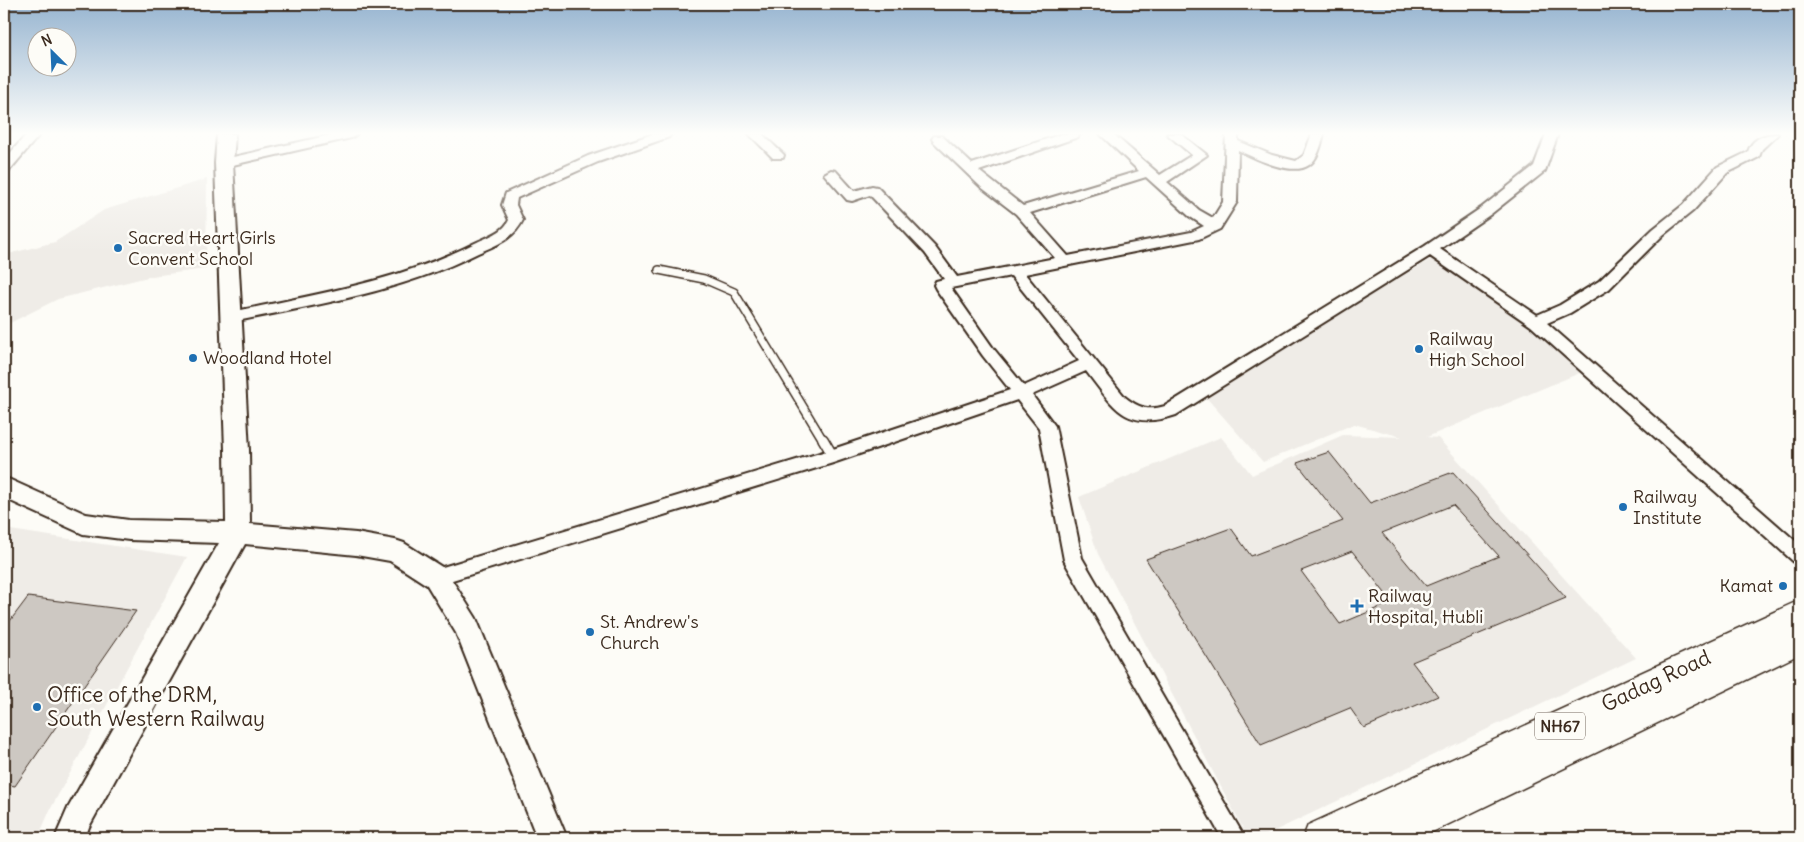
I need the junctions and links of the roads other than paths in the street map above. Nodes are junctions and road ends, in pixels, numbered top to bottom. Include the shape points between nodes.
1 (225, 173) edge
2 (561, 173) edge
3 (976, 173) edge
4 (1150, 173) edge
5 (1162, 173) edge
6 (1231, 173) edge
7 (1533, 173) edge
8 (1719, 173) edge
9 (831, 174) dead end
10 (1154, 177) junction
11 (1022, 211) junction
12 (1215, 226) junction
13 (1430, 250) junction
14 (1065, 261) junction
15 (660, 270) dead end
16 (1015, 271) junction
17 (954, 283) junction
18 (232, 317) junction
19 (1536, 322) junction
20 (1090, 363) junction
21 (1019, 391) junction
22 (833, 456) junction
23 (4, 486) edge
24 (238, 533) junction
25 (1800, 556) edge
26 (436, 577) junction
27 (1800, 614) edge
28 (1800, 638) edge
29 (70, 838) edge
30 (552, 838) edge
31 (1234, 838) edge
32 (1321, 838) edge
33 (1381, 838) edge

1 - 18 main road
2 - 18 street via 511,196 509,205 516,220 512,228 445,264 367,290
3 - 11 street
4 - 10 street
5 - 10 street
6 - 12 street via 1230,202
7 - 13 street
8 - 19 street via 1688,208 1658,232 1604,285
9 - 17 street via 852,198 872,190 930,250
10 - 11 street
10 - 12 street via 1194,213
11 - 14 street
12 - 14 street via 1194,236
13 - 19 street
13 - 20 street via 1170,411 1141,416 1129,410
14 - 16 street
15 - 22 lane via 704,278 734,292
16 - 17 street
16 - 20 street
17 - 21 street via 941,285
18 - 24 main road
19 - 25 street
20 - 21 street via 1029,390
21 - 22 street
21 - 31 street via 1047,426 1073,560
22 - 26 street
23 - 24 main road via 83,524 129,530
24 - 26 main road via 356,544 395,551
24 - 29 main road via 78,818
26 - 30 main road via 467,628
27 - 32 highway, Gadag Road / NH67
28 - 33 highway, Gadag Road / NH67

